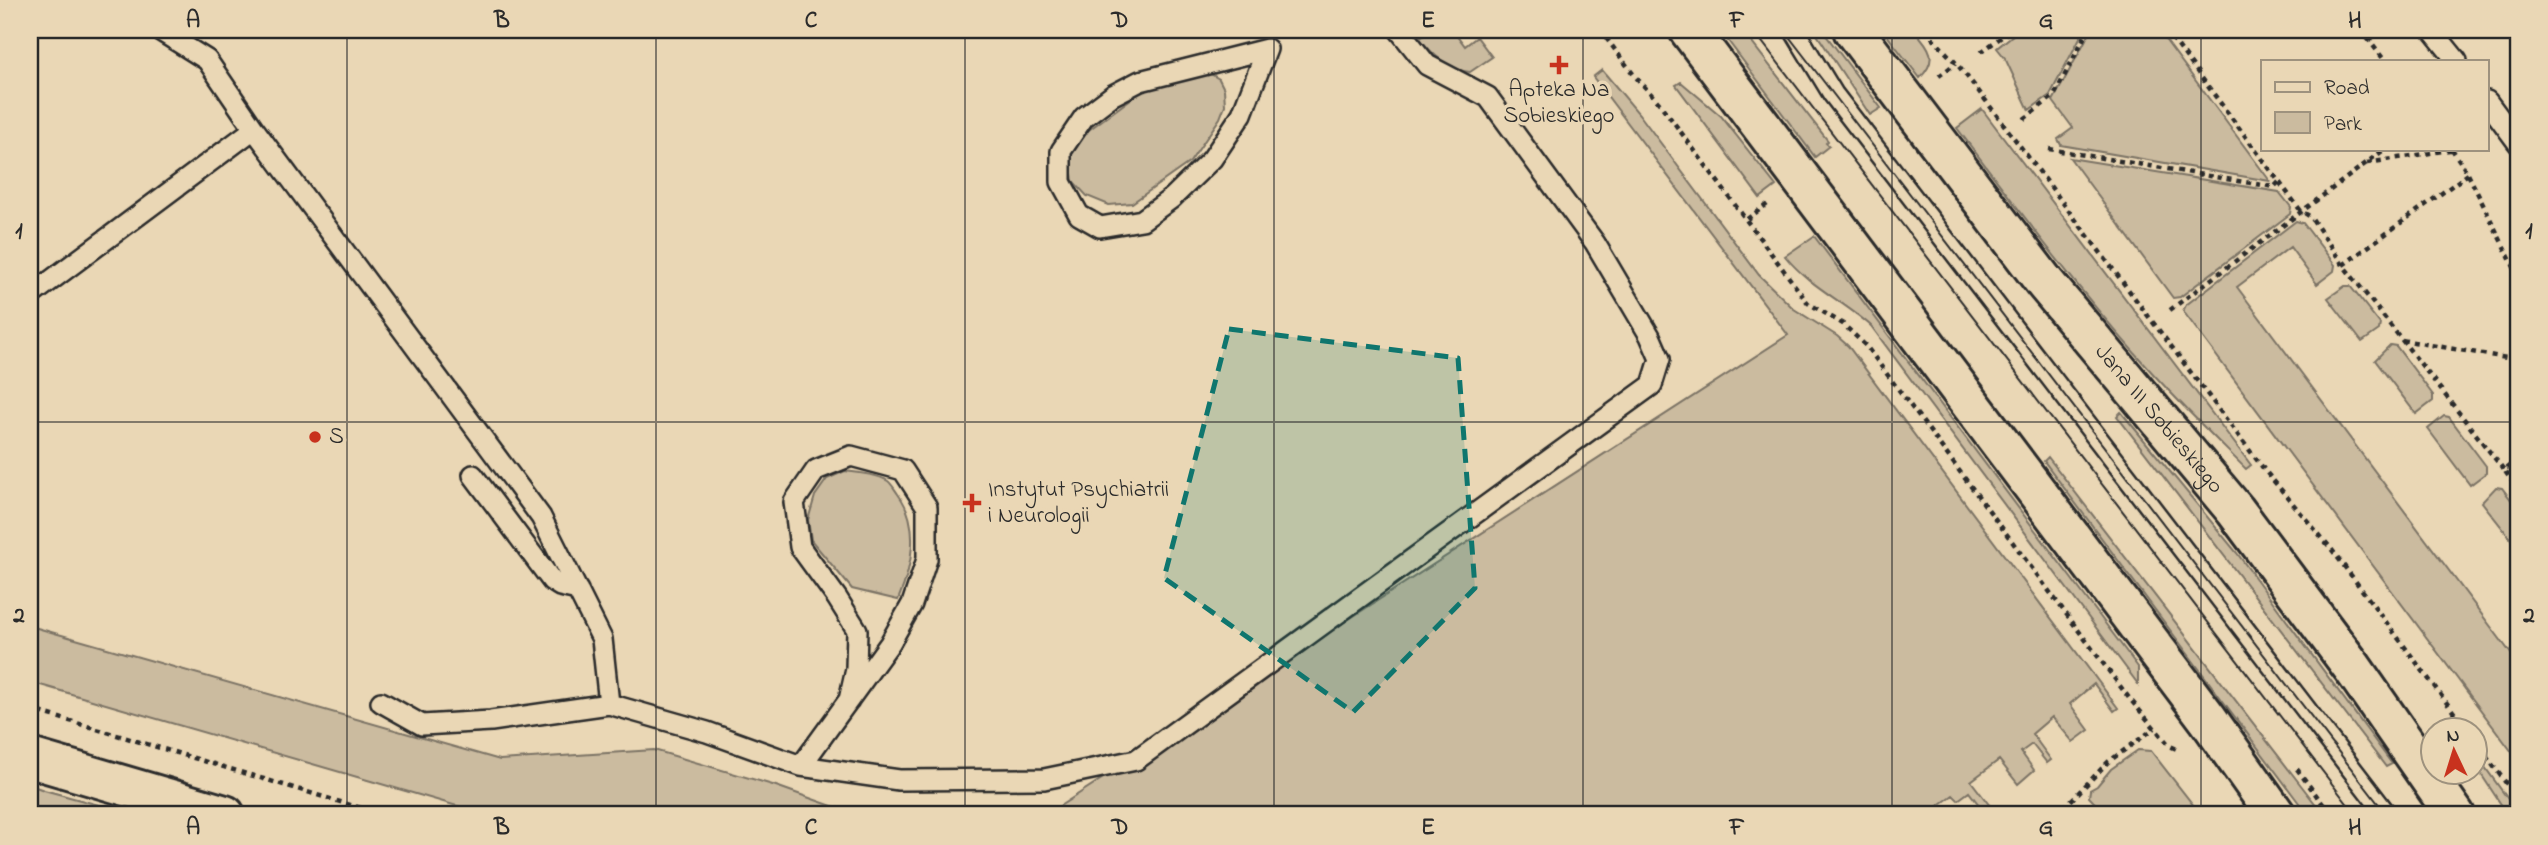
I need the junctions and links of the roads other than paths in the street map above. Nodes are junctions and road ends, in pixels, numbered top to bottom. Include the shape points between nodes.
1 (159, 30) edge
2 (1399, 30) edge
3 (1689, 30) edge
4 (1794, 30) edge
5 (1853, 30) edge
6 (2432, 30) edge
7 (1267, 49) joint
8 (2455, 60) edge
9 (2488, 102) edge
10 (254, 129) junction
11 (2518, 143) edge
12 (30, 296) edge
13 (473, 475) dead end
14 (578, 590) junction
15 (849, 700) junction
16 (382, 702) dead end
17 (609, 704) junction
18 (30, 758) edge
19 (801, 766) junction
20 (225, 815) edge
21 (2276, 815) edge
22 (2386, 815) edge
23 (2455, 815) edge

1 - 10 lane via 207,60
2 - 19 lane via 1427,65 1488,97 1595,243 1660,359 1652,385 1136,760 1044,779 899,780
3 - 21 main road
4 - 22 lane via 1833,94
5 - 23 main road, Jana III Sobieskiego via 2045,283 2251,531
6 - 8 lane
7 - 7 lane via 1242,114 1212,159 1172,198 1142,220 1100,227 1079,215 1061,181 1060,151 1084,117 1140,81
9 - 11 lane
10 - 12 lane
10 - 14 lane via 541,517
13 - 14 lane via 552,581
14 - 17 lane via 602,639
15 - 15 lane via 912,604 926,559 927,507 903,470 851,456 816,470 794,502 800,547 856,630 856,669
15 - 19 lane
16 - 17 lane via 422,725 491,721
17 - 19 lane
18 - 20 main road

